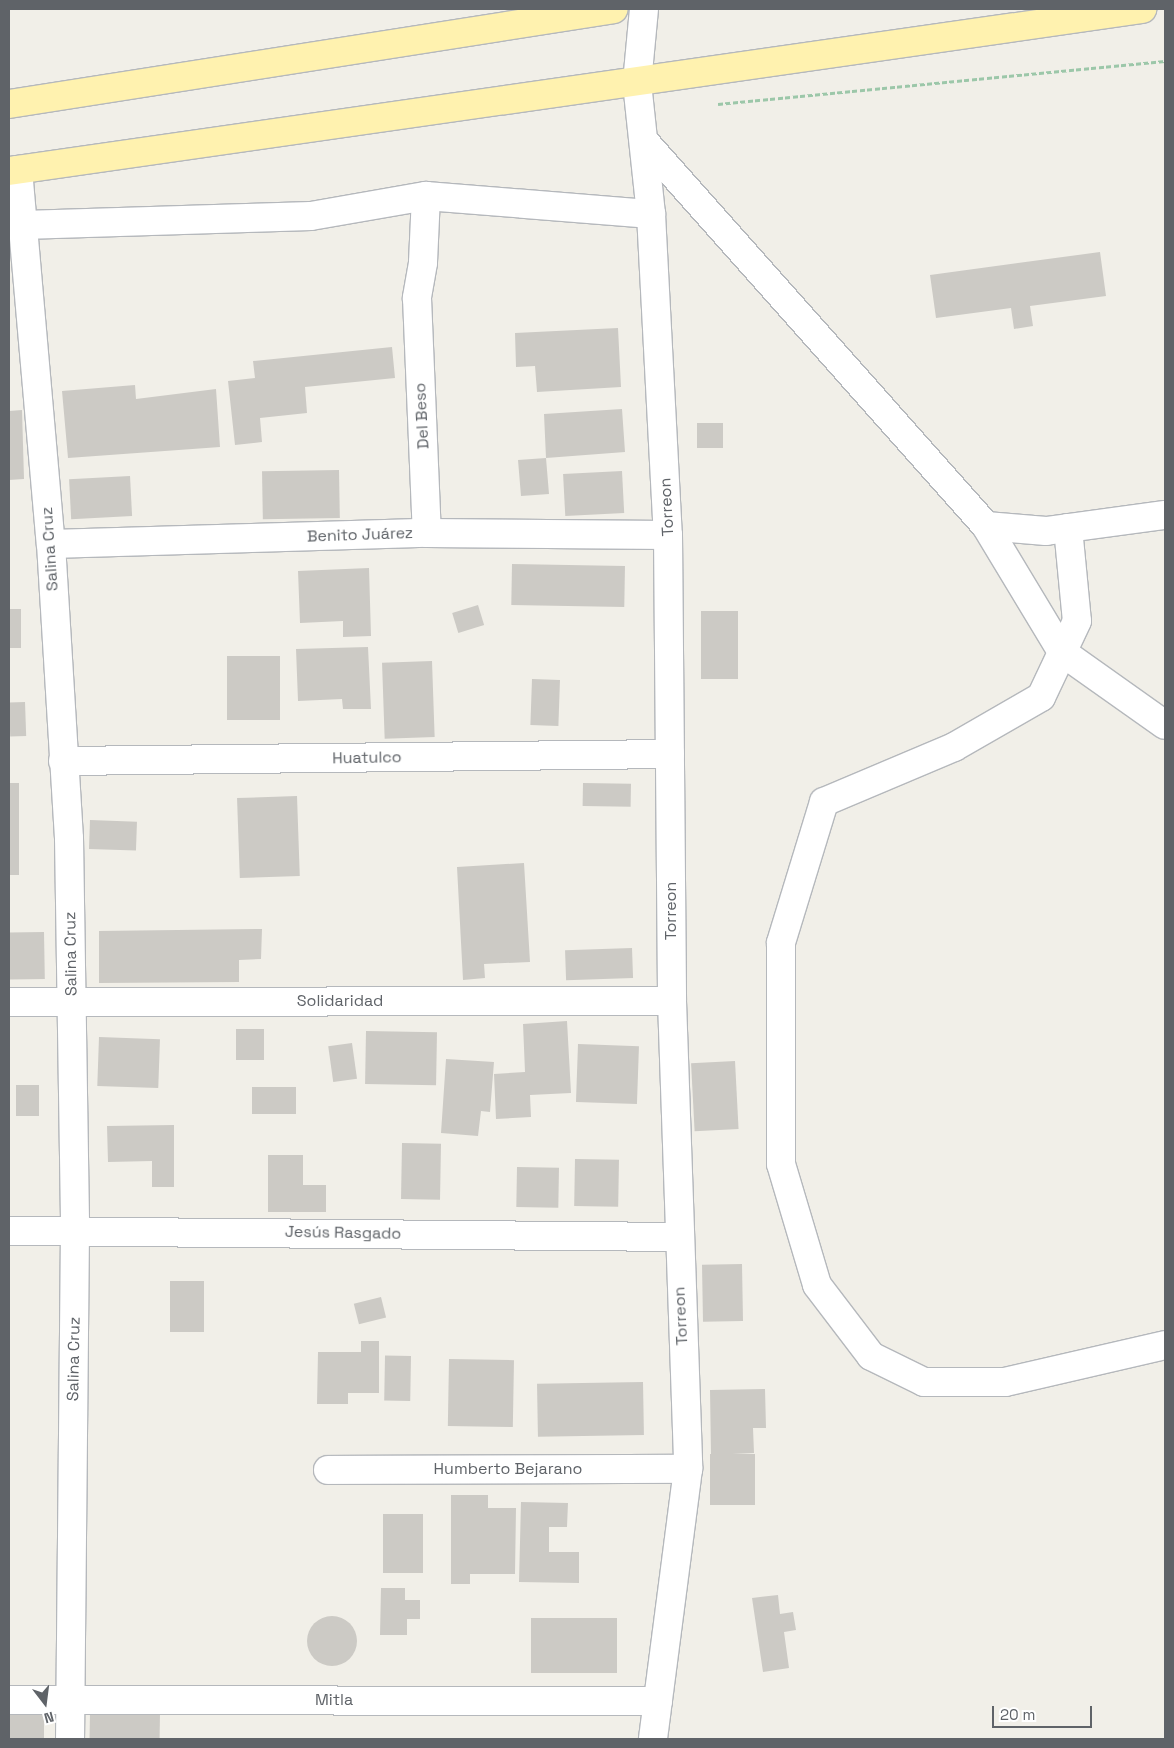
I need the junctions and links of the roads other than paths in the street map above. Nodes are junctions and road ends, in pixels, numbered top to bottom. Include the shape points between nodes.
1 (614, 9) edge
2 (644, 9) edge
3 (1142, 9) edge
4 (637, 83) junction
5 (9, 104) edge
6 (644, 141) junction
7 (13, 171) edge
8 (426, 196) junction
9 (651, 214) junction
10 (23, 225) junction
11 (1165, 515) edge
12 (986, 526) junction
13 (1068, 528) junction
14 (427, 533) junction
15 (668, 535) junction
16 (51, 544) junction
17 (1062, 652) junction
18 (1165, 725) edge
19 (670, 754) junction
20 (63, 762) junction
21 (672, 1001) junction
22 (9, 1002) edge
23 (72, 1002) junction
24 (75, 1230) junction
25 (9, 1231) edge
26 (678, 1237) junction
27 (1165, 1345) edge
28 (688, 1468) junction
29 (328, 1470) dead end
30 (9, 1700) edge
31 (70, 1700) junction
32 (658, 1700) junction
33 (70, 1739) edge
34 (653, 1739) edge

1 - 5 main road
2 - 4 street, Torreon
3 - 4 main road
4 - 6 street, Torreon
4 - 7 main road
6 - 9 street, Torreon
6 - 12 street
7 - 10 street, Salina Cruz
8 - 9 street
8 - 10 street via 311,216
8 - 14 street, Del Beso via 423,263 417,298
9 - 15 street, Torreon
10 - 16 street, Salina Cruz
11 - 13 street
12 - 13 street via 1046,531
12 - 17 street
13 - 17 street via 1077,621
14 - 15 street, Benito Juárez
14 - 16 street, Benito Juárez
15 - 19 street, Torreon
16 - 20 street, Salina Cruz
17 - 18 street
17 - 27 street via 1041,697 954,747 824,802 781,943 781,1164 817,1286 871,1356 924,1382 1005,1382
19 - 20 street, Huatulco
19 - 21 street, Torreon
20 - 23 street, Salina Cruz via 69,838
21 - 23 street, Solidaridad
21 - 26 street, Torreon
22 - 23 street, Solidaridad
23 - 24 street, Salina Cruz
24 - 25 street, Jesús Rasgado
24 - 26 street, Jesús Rasgado
24 - 31 street, Salina Cruz
26 - 28 street, Torreon
28 - 29 street, Humberto Bejarano
28 - 32 street, Torreon
30 - 31 street, Mitla
31 - 32 street, Mitla
31 - 33 street, Salina Cruz
32 - 34 street, Torreon

